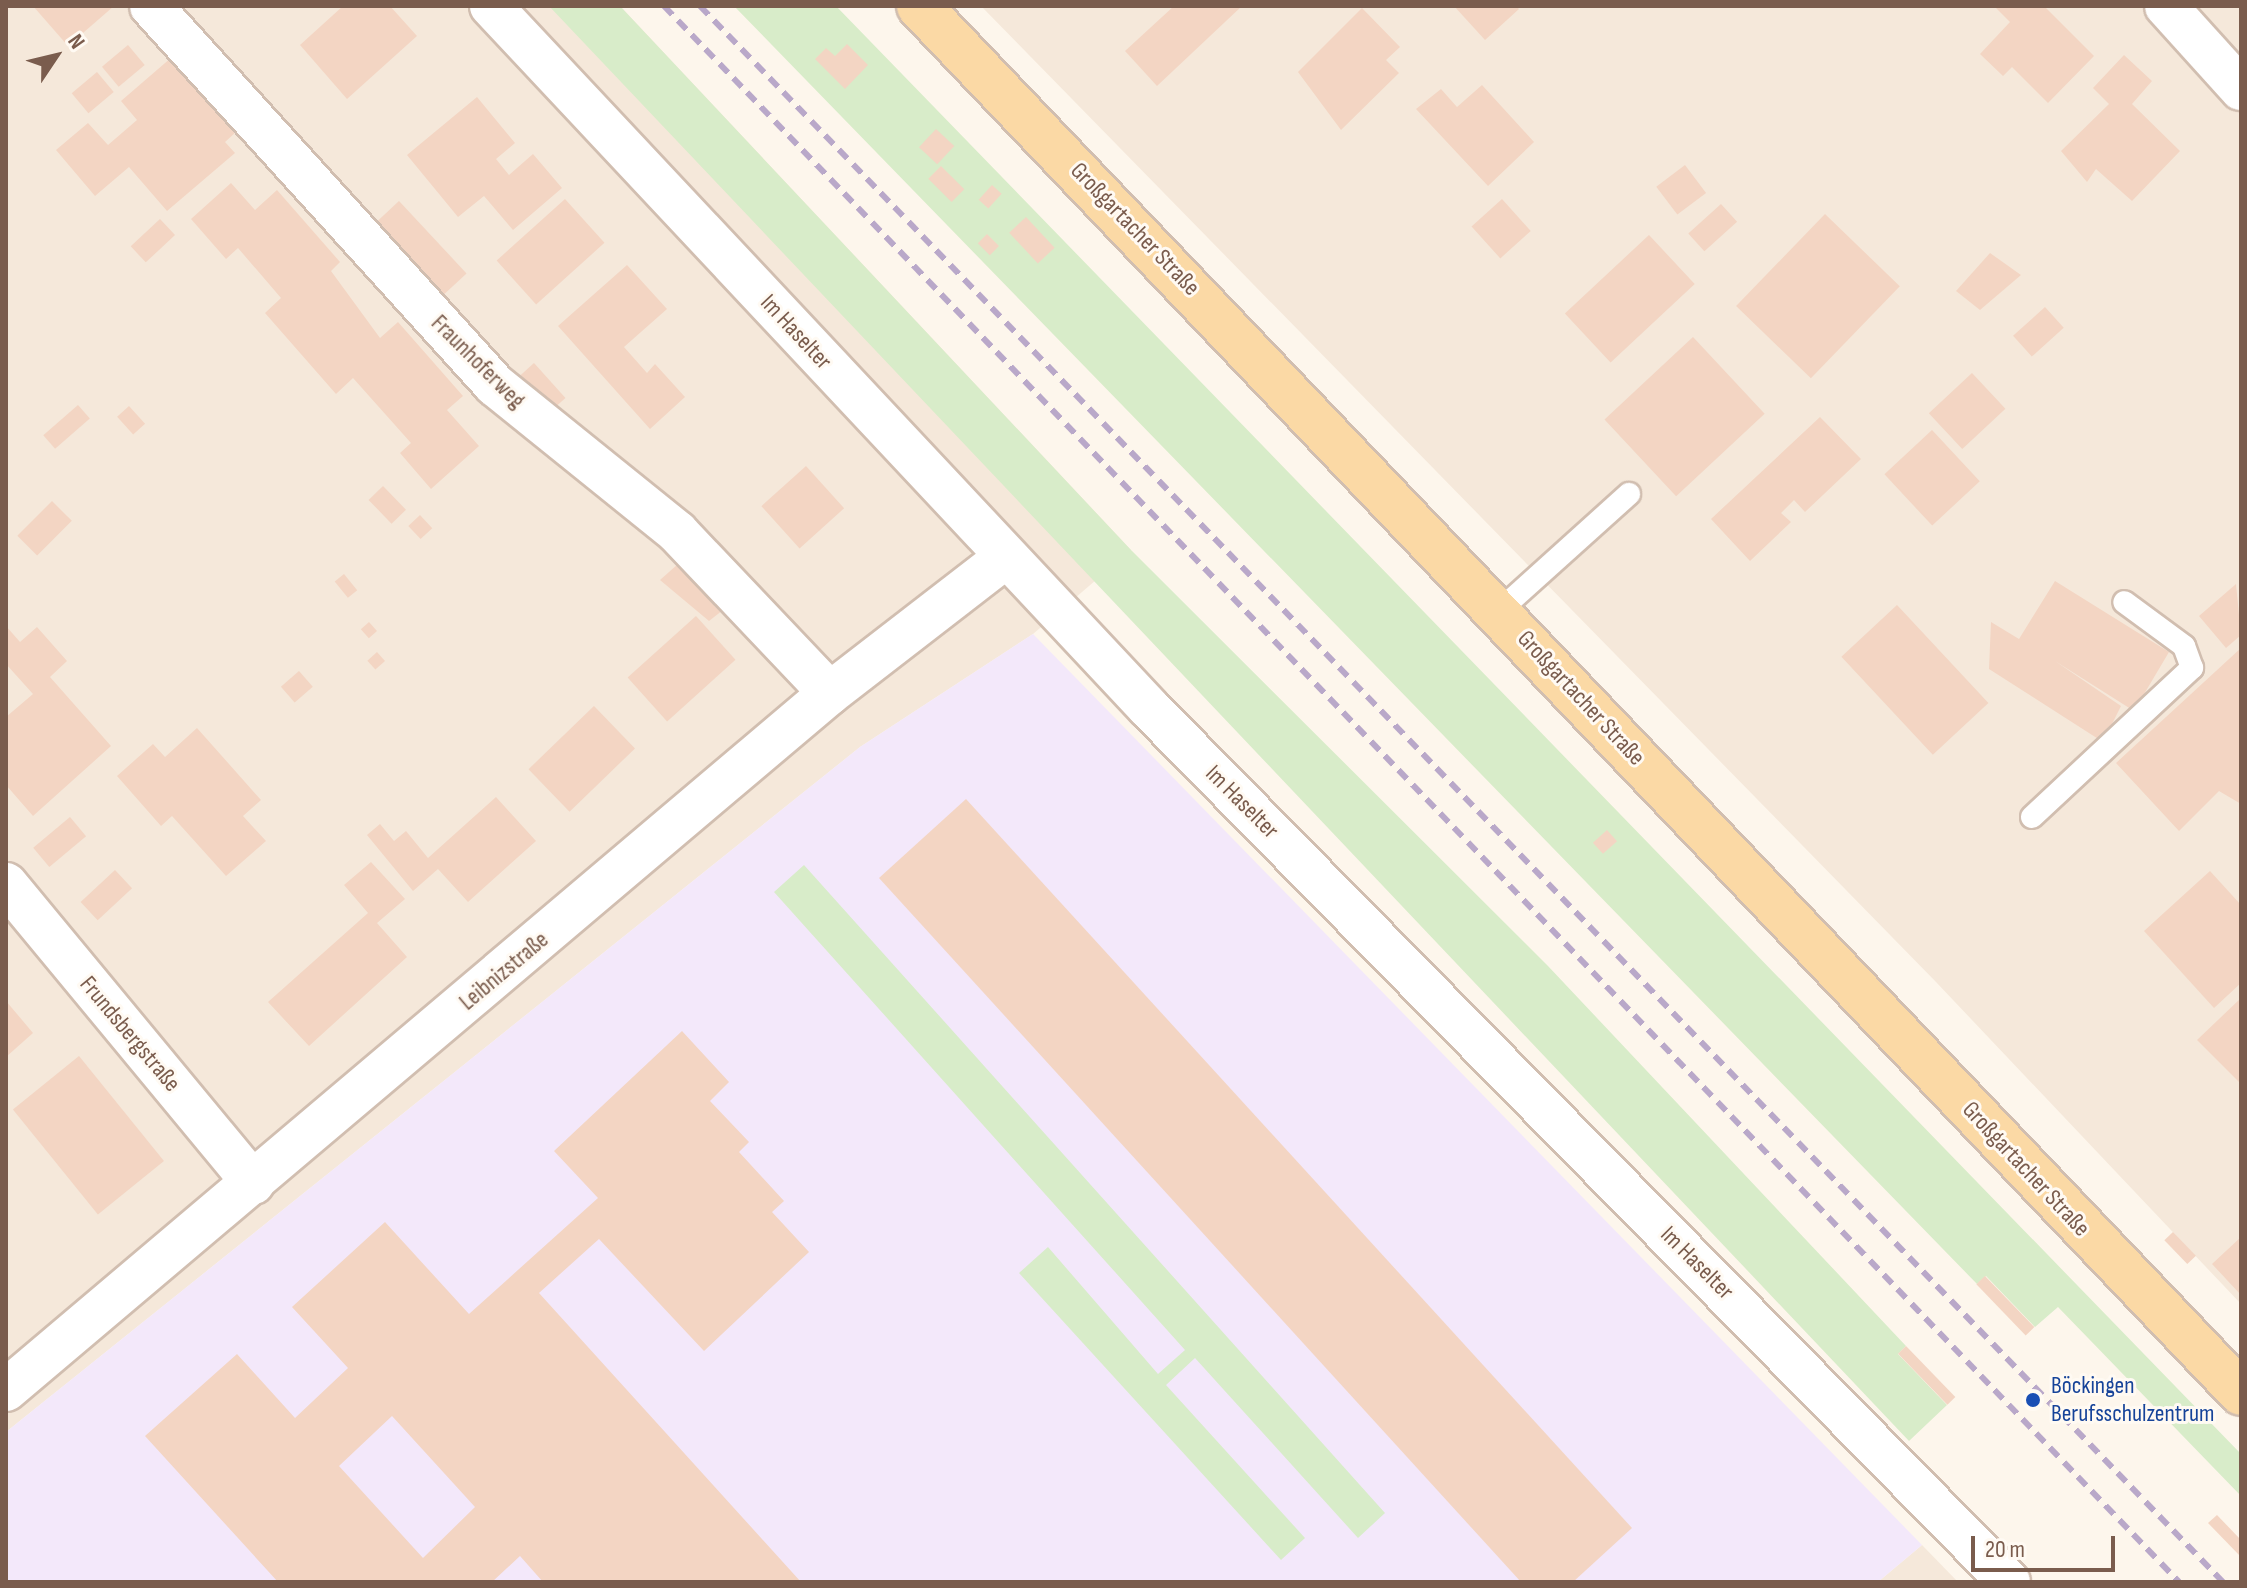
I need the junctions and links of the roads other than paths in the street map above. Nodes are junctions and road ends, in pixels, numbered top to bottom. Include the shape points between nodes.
1 (151, 6) edge
2 (491, 6) edge
3 (919, 6) edge
4 (2166, 6) edge
5 (2241, 89) edge
6 (1629, 494) dead end
7 (1006, 557) junction
8 (2124, 602) dead end
9 (1499, 611) junction
10 (830, 693) junction
11 (2032, 817) dead end
12 (6, 884) edge
13 (253, 1183) junction
14 (6, 1390) edge
15 (2241, 1393) edge
16 (2009, 1582) edge

1 - 10 street, Fraunhoferweg via 495,385 677,532
2 - 7 street, Im Haselter
3 - 9 main road, Großgartacher Straße
4 - 5 street
6 - 9 lane
7 - 10 street, Leibnizstraße
7 - 16 street, Im Haselter
8 - 11 lane via 2184,646 2192,668
9 - 15 main road, Großgartacher Straße
10 - 13 street, Leibnizstraße
12 - 13 street, Frundsbergstraße
13 - 14 street, Leibnizstraße

